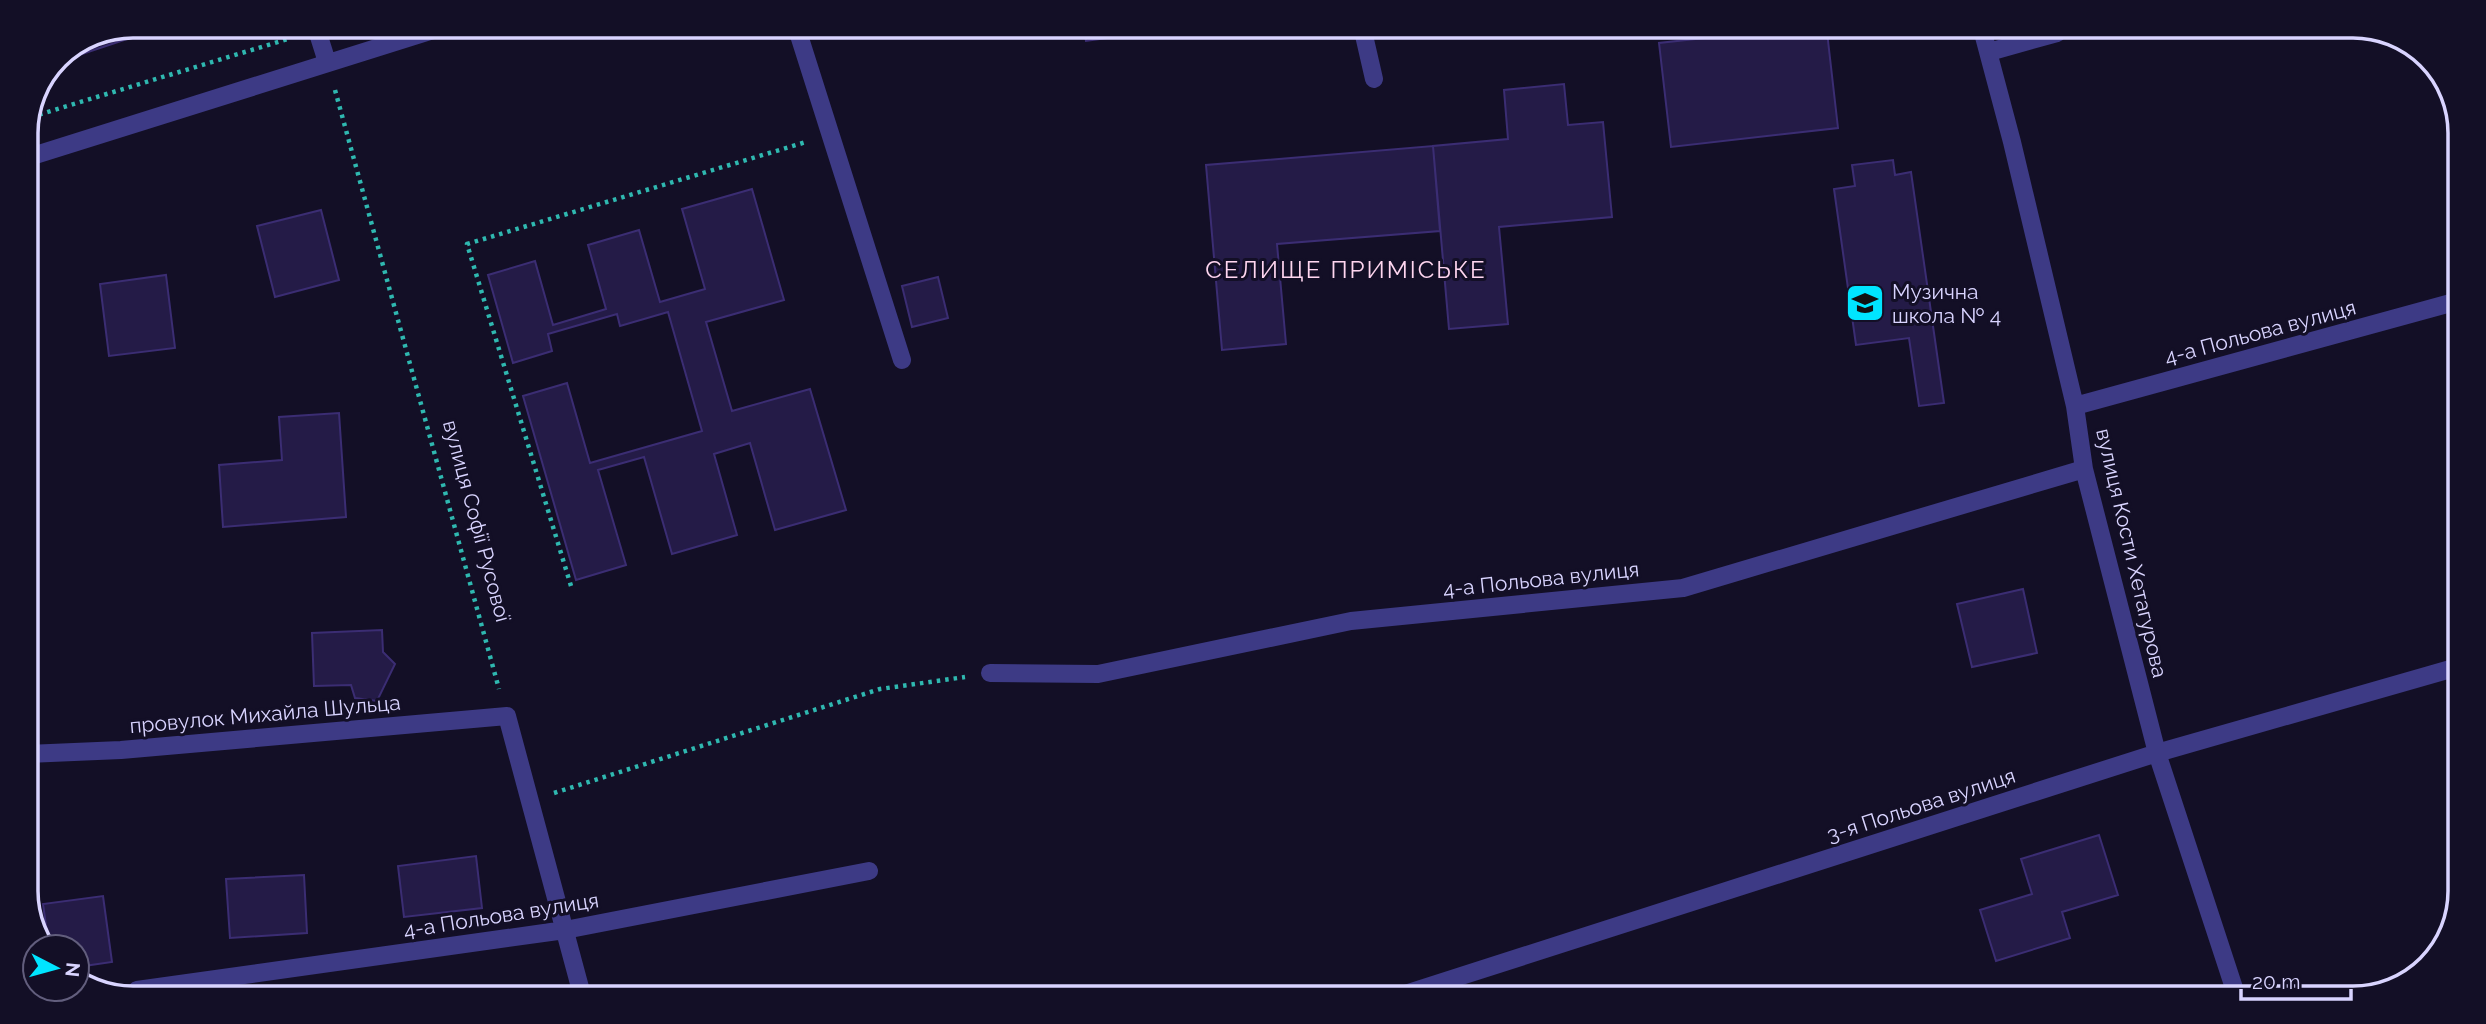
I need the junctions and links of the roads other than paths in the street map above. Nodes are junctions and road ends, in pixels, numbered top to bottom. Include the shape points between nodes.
1 (319, 38) edge
2 (407, 38) edge
3 (800, 38) edge
4 (1365, 38) edge
5 (1985, 38) edge
6 (2039, 38) edge
7 (1989, 52) junction
8 (327, 62) junction
9 (1374, 79) dead end
10 (39, 154) edge
11 (2447, 304) edge
12 (902, 360) dead end
13 (2075, 406) junction
14 (2084, 469) junction
15 (2448, 670) edge
16 (990, 673) road end
17 (39, 753) edge
18 (2157, 753) junction
19 (869, 872) dead end
20 (565, 930) junction
21 (166, 986) edge
22 (579, 986) edge
23 (1430, 986) edge
24 (2233, 986) edge

1 - 8 street
2 - 8 street
3 - 12 street
4 - 9 street
5 - 7 street, вулиця Кости Хетагурова
6 - 7 street
7 - 13 street, вулиця Кости Хетагурова
8 - 10 street
11 - 13 street, 4-а Польова вулиця
13 - 14 street, вулиця Кости Хетагурова
14 - 16 street, 4-а Польова вулиця via 1683,588 1351,621 1098,674
14 - 18 street, вулиця Кости Хетагурова
15 - 18 street, 3-я Польова вулиця
17 - 20 street, провулок Михайла Шульца via 507,716
18 - 23 street, 3-я Польова вулиця
18 - 24 street, вулиця Кости Хетагурова
19 - 20 street, 4-а Польова вулиця
20 - 21 street, 4-а Польова вулиця
20 - 22 street

